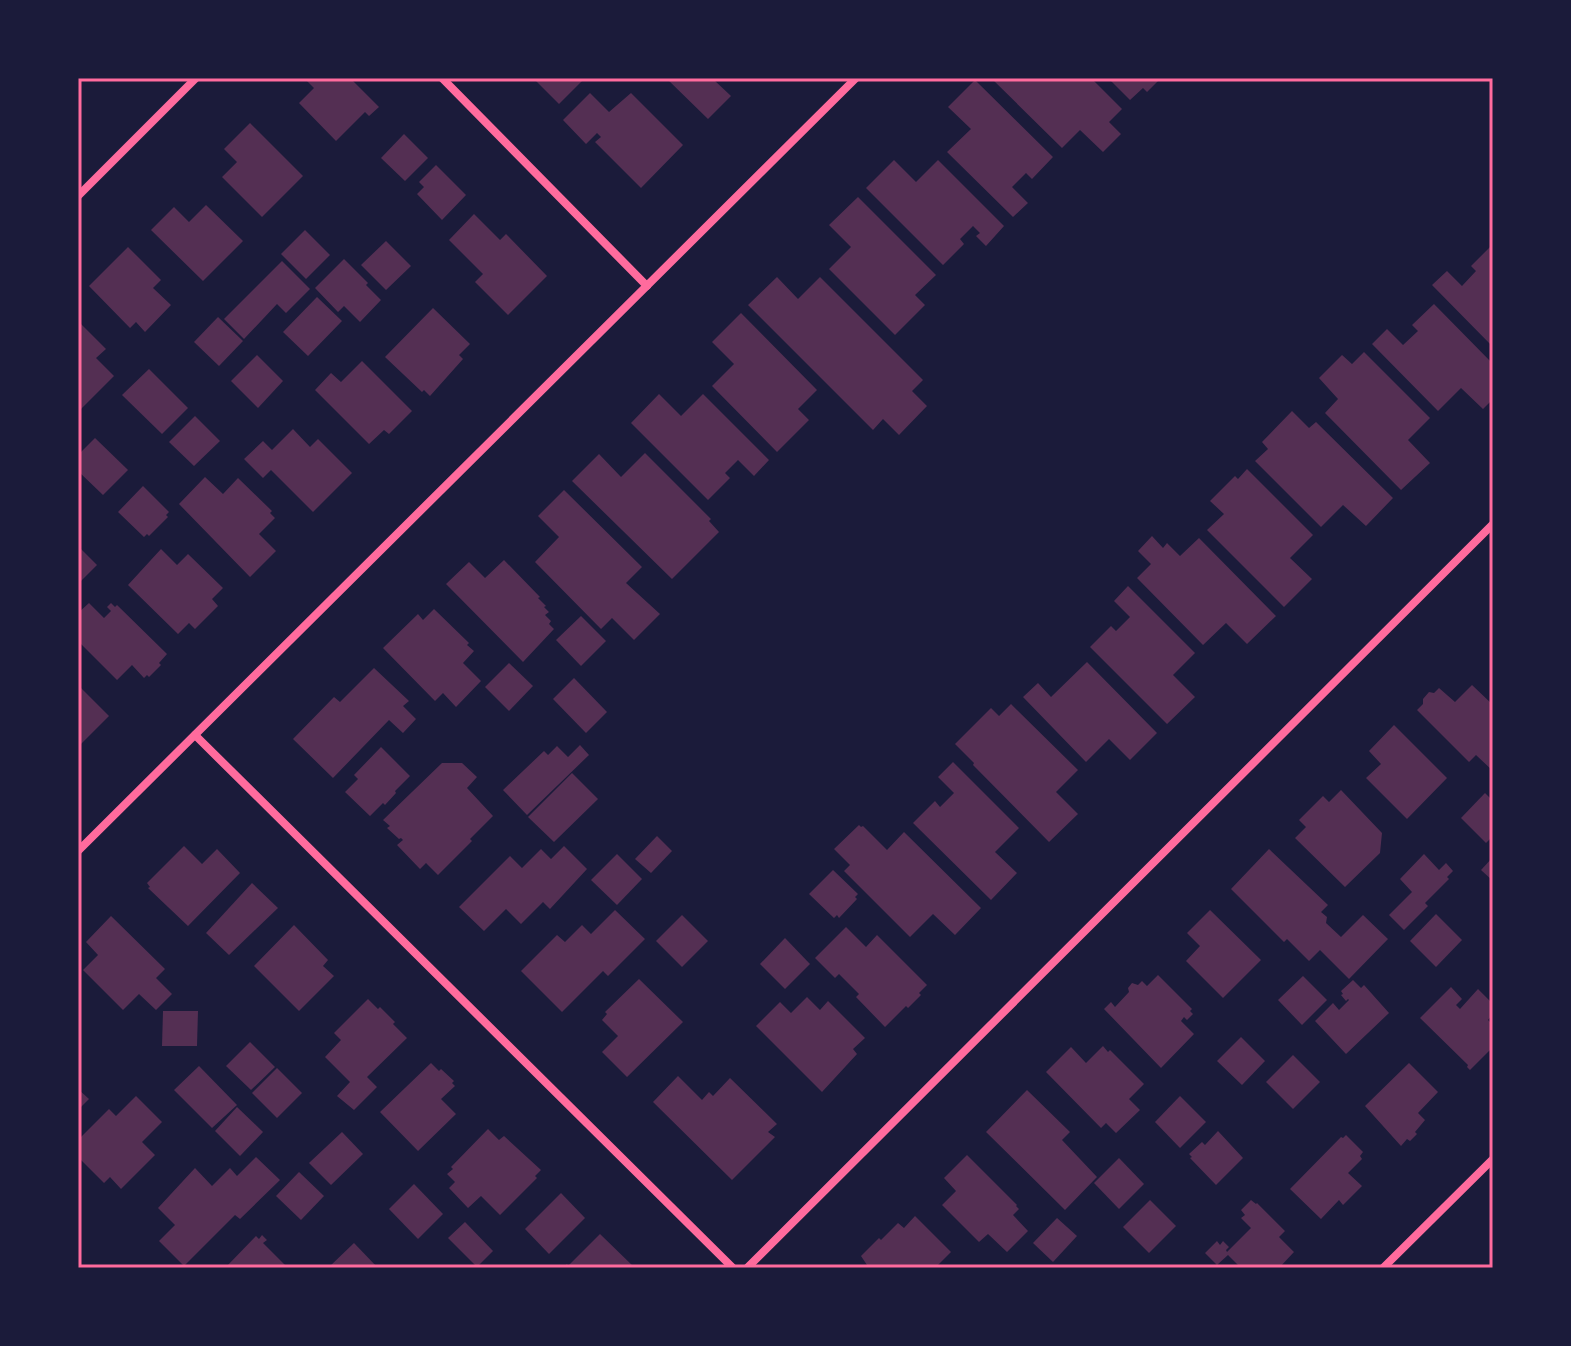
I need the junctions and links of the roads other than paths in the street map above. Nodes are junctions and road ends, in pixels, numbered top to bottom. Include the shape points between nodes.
1 (196, 78) edge
2 (442, 78) edge
3 (856, 78) edge
4 (78, 196) edge
5 (647, 286) junction
6 (1493, 524) edge
7 (195, 735) junction
8 (78, 851) edge
9 (1493, 1159) edge
10 (733, 1268) edge
11 (747, 1268) edge
12 (1383, 1268) edge

1 - 4 street
2 - 5 street
3 - 5 street
5 - 7 street
6 - 11 street
7 - 8 street
7 - 10 street
9 - 12 street

